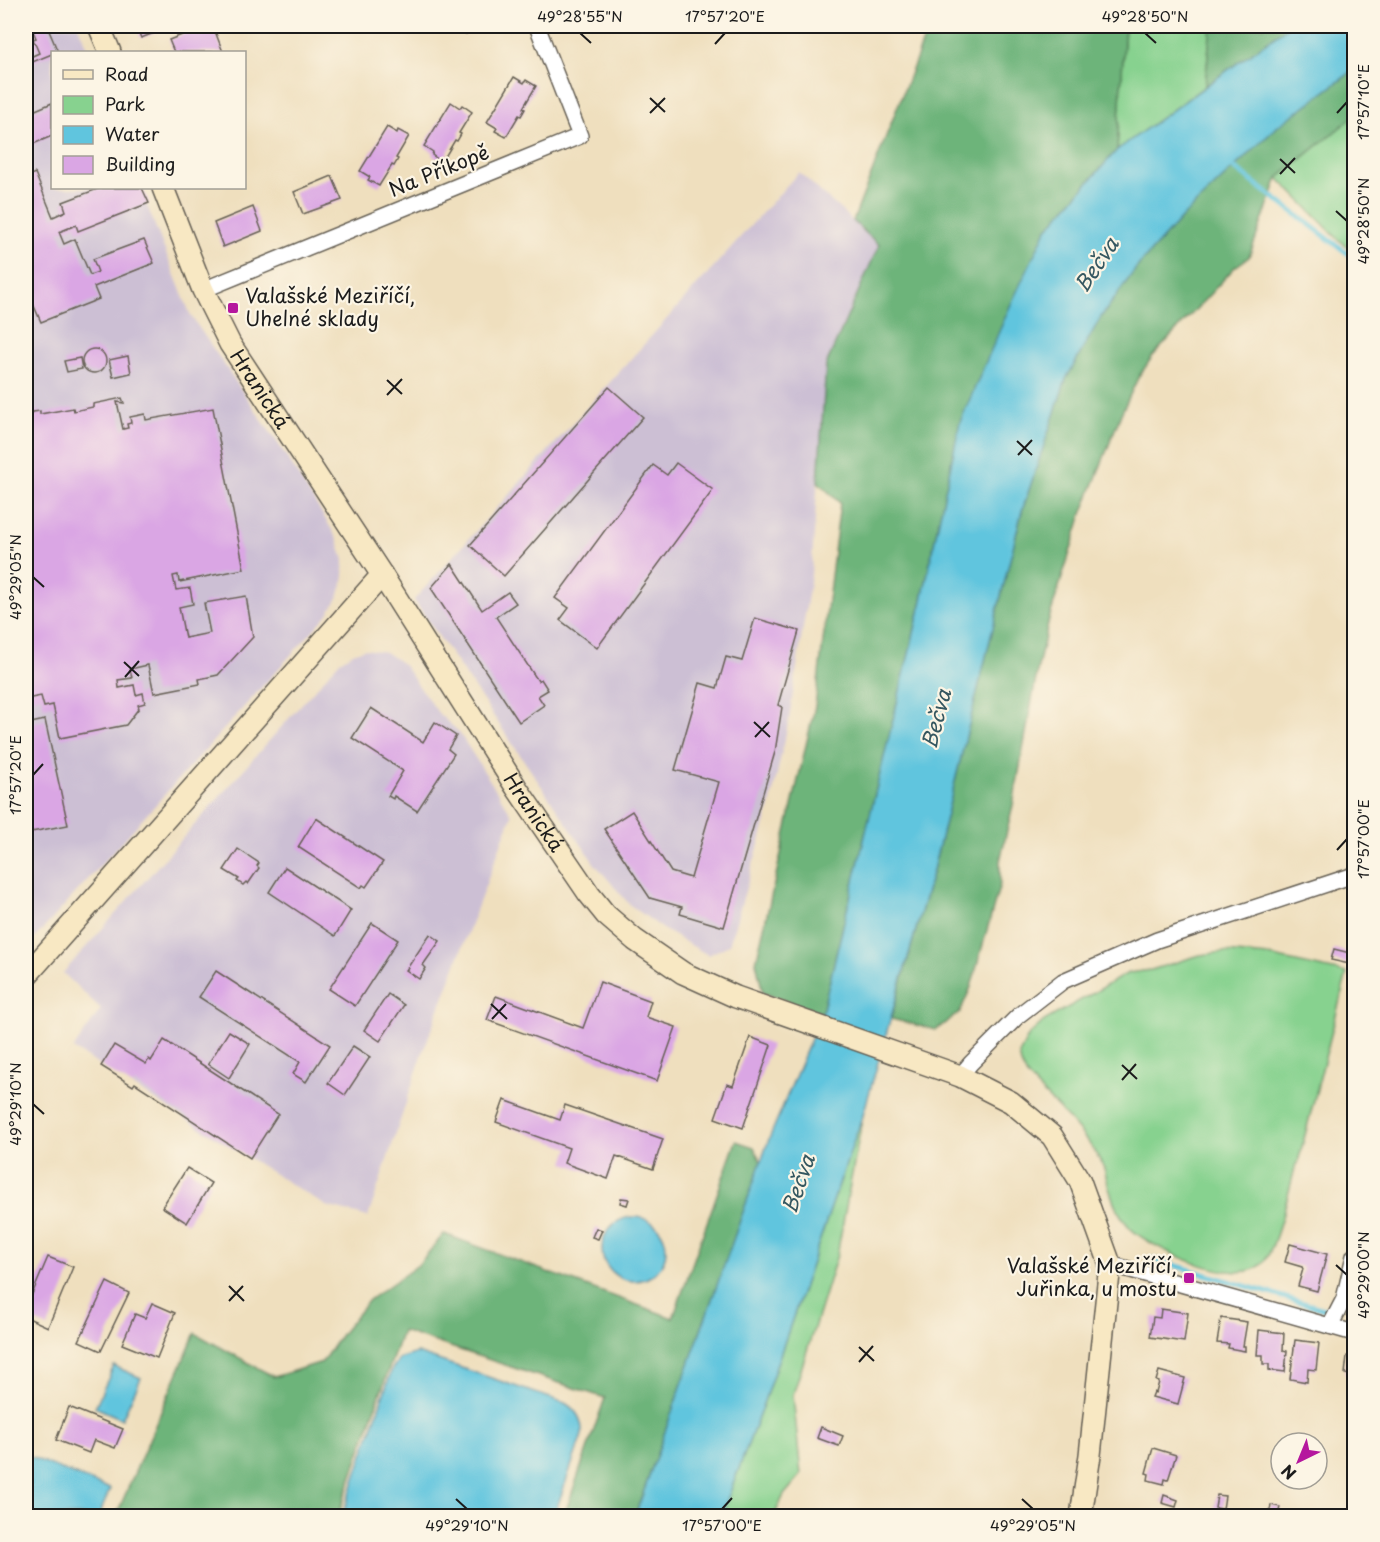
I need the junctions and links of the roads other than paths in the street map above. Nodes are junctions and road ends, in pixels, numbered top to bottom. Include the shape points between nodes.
1 (99, 26) edge
2 (537, 26) edge
3 (110, 51) edge
4 (163, 189) edge
5 (203, 290) junction
6 (381, 576) junction
7 (1354, 875) edge
8 (26, 976) edge
9 (960, 1076) junction
10 (1354, 1256) edge
11 (1110, 1264) junction
12 (1330, 1326) junction
13 (1354, 1333) edge
14 (1081, 1516) edge

1 - 3 street
2 - 5 street, Na Příkopě via 580,136
4 - 5 street, Hranická
5 - 6 street, Hranická via 230,344
6 - 8 street
6 - 9 street, Hranická via 516,788 598,905 635,940 683,973 736,997
7 - 9 street via 1156,940 1062,981 1019,1015
9 - 11 street, Hranická via 1011,1102 1052,1136 1080,1181
10 - 12 street via 1344,1299
11 - 12 street
11 - 14 street
12 - 13 street

